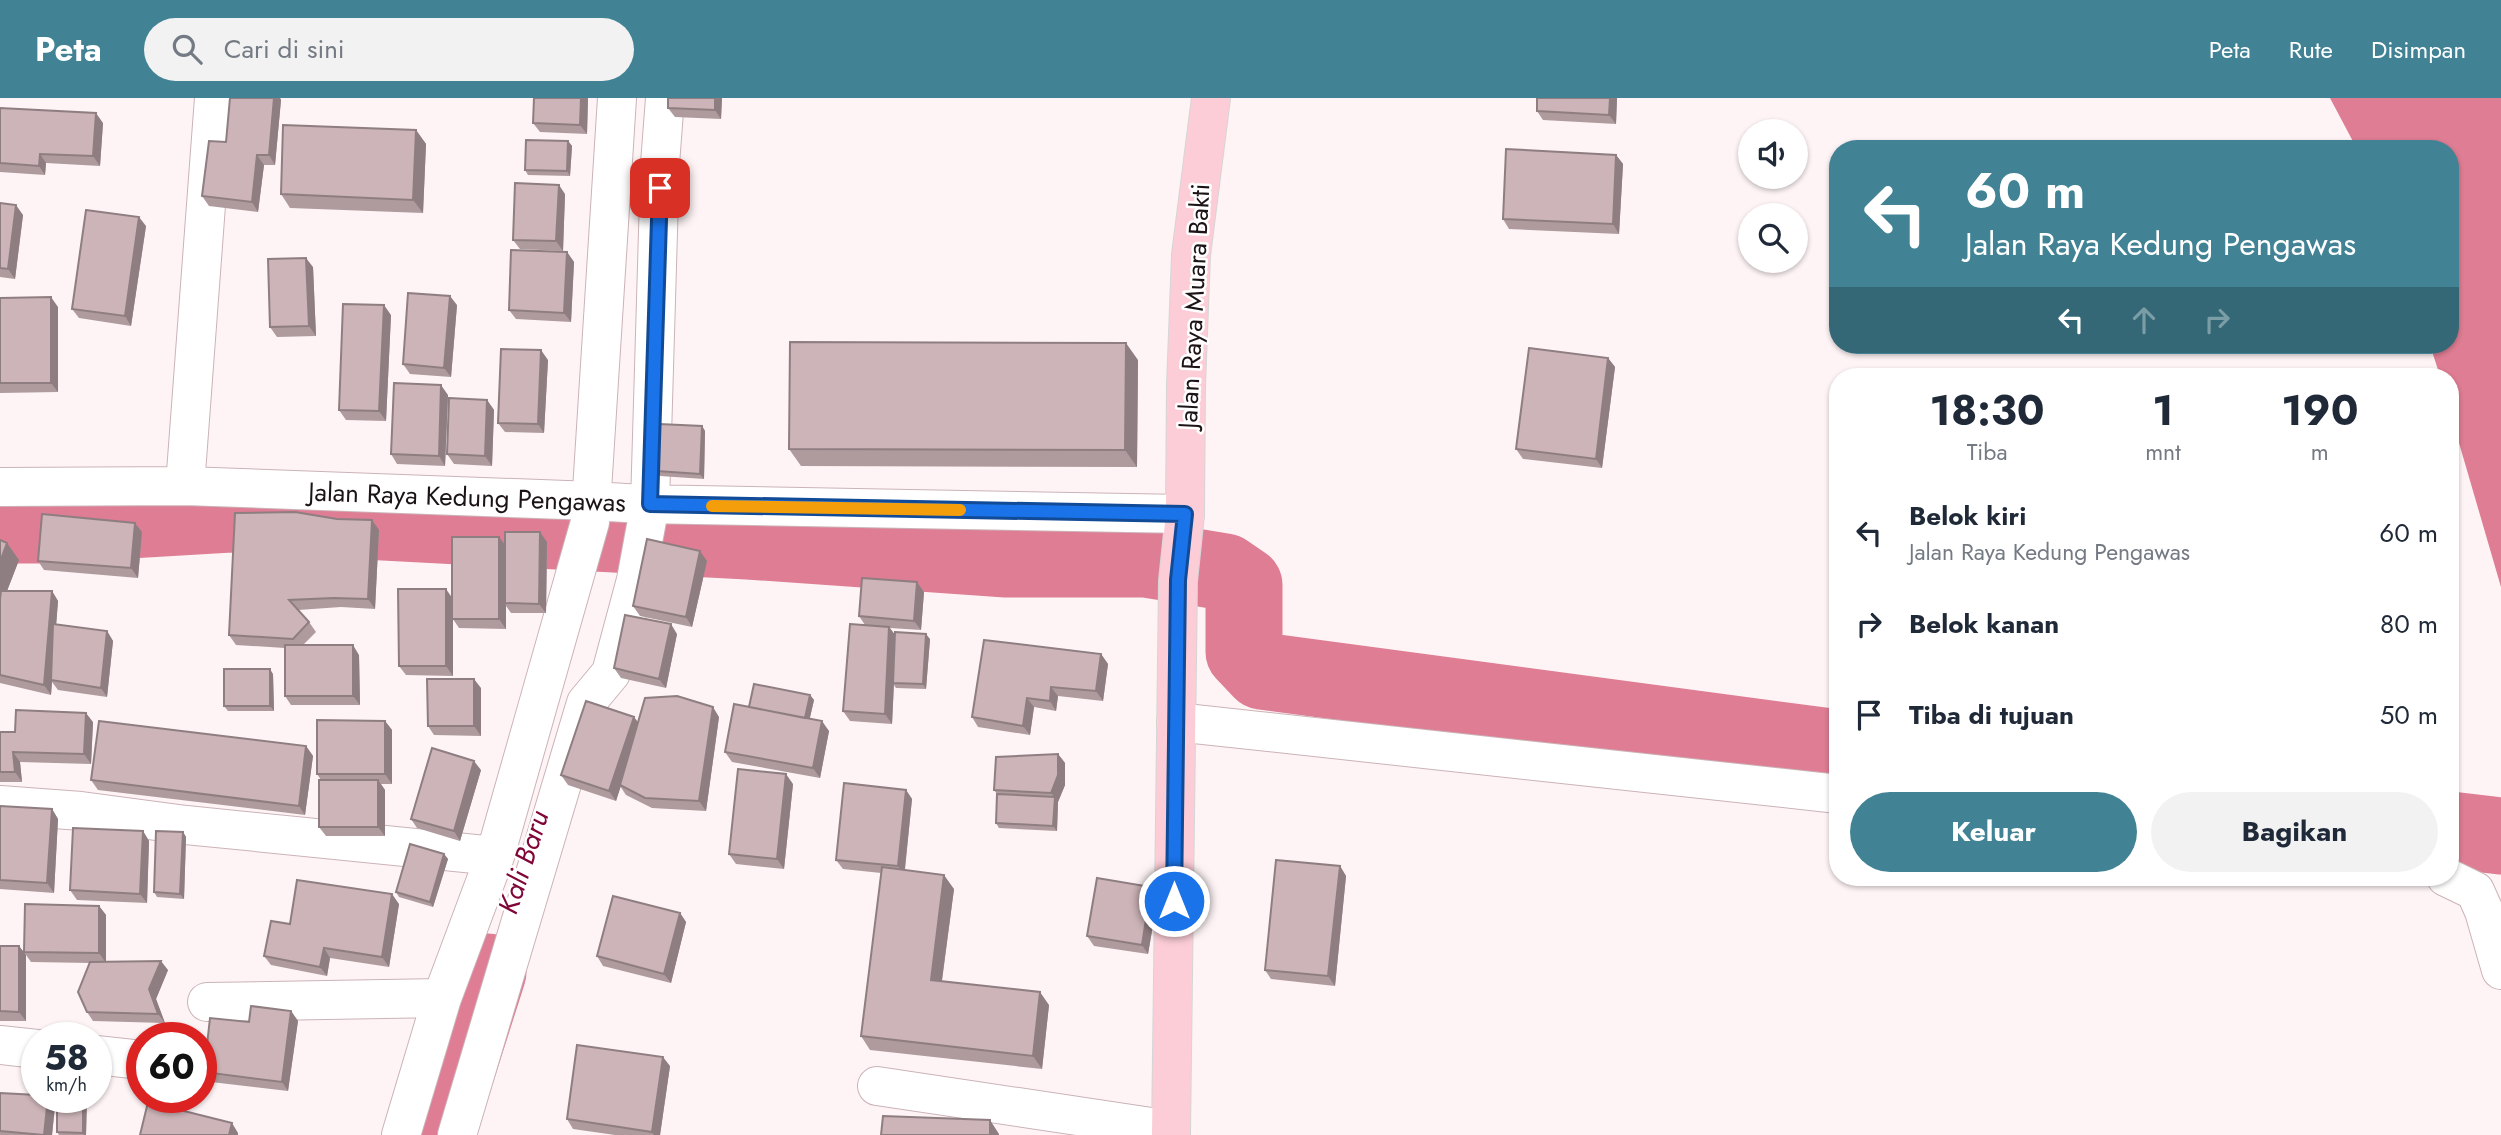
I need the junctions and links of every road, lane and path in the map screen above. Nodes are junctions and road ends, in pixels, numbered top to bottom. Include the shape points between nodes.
1 (214, 98) edge
2 (617, 98) edge
3 (665, 98) edge
4 (1211, 98) edge
5 (636, 162) junction
6 (0, 486) edge
7 (185, 486) junction
8 (611, 514) junction
9 (1185, 514) junction
10 (1176, 722) junction
11 (1829, 793) edge
12 (0, 805) edge
13 (495, 856) junction
14 (2459, 883) edge
15 (2501, 970) edge
16 (442, 998) junction
17 (207, 1002) dead end
18 (0, 1045) edge
19 (21, 1047) edge
20 (877, 1086) dead end
21 (1171, 1133) edge
22 (401, 1135) edge
23 (457, 1135) edge

1 - 7 street
2 - 5 street
3 - 5 street
4 - 9 main road, Jalan Raya Muara Bakti via 1191,255
5 - 8 street
5 - 8 street
6 - 7 street, Jalan Raya Kedung Pengawas
7 - 8 street, Jalan Raya Kedung Pengawas
8 - 9 street, Jalan Raya Kedung Pengawas
8 - 13 street
8 - 23 street via 636,580 611,673 586,703
9 - 10 main road, Jalan Raya Muara Bakti via 1178,580
10 - 11 street
10 - 21 main road, Jalan Raya Muara Bakti
12 - 13 street
13 - 16 street
14 - 15 street via 2475,891
16 - 17 street
16 - 22 street
18 - 19 street
20 - 21 street

